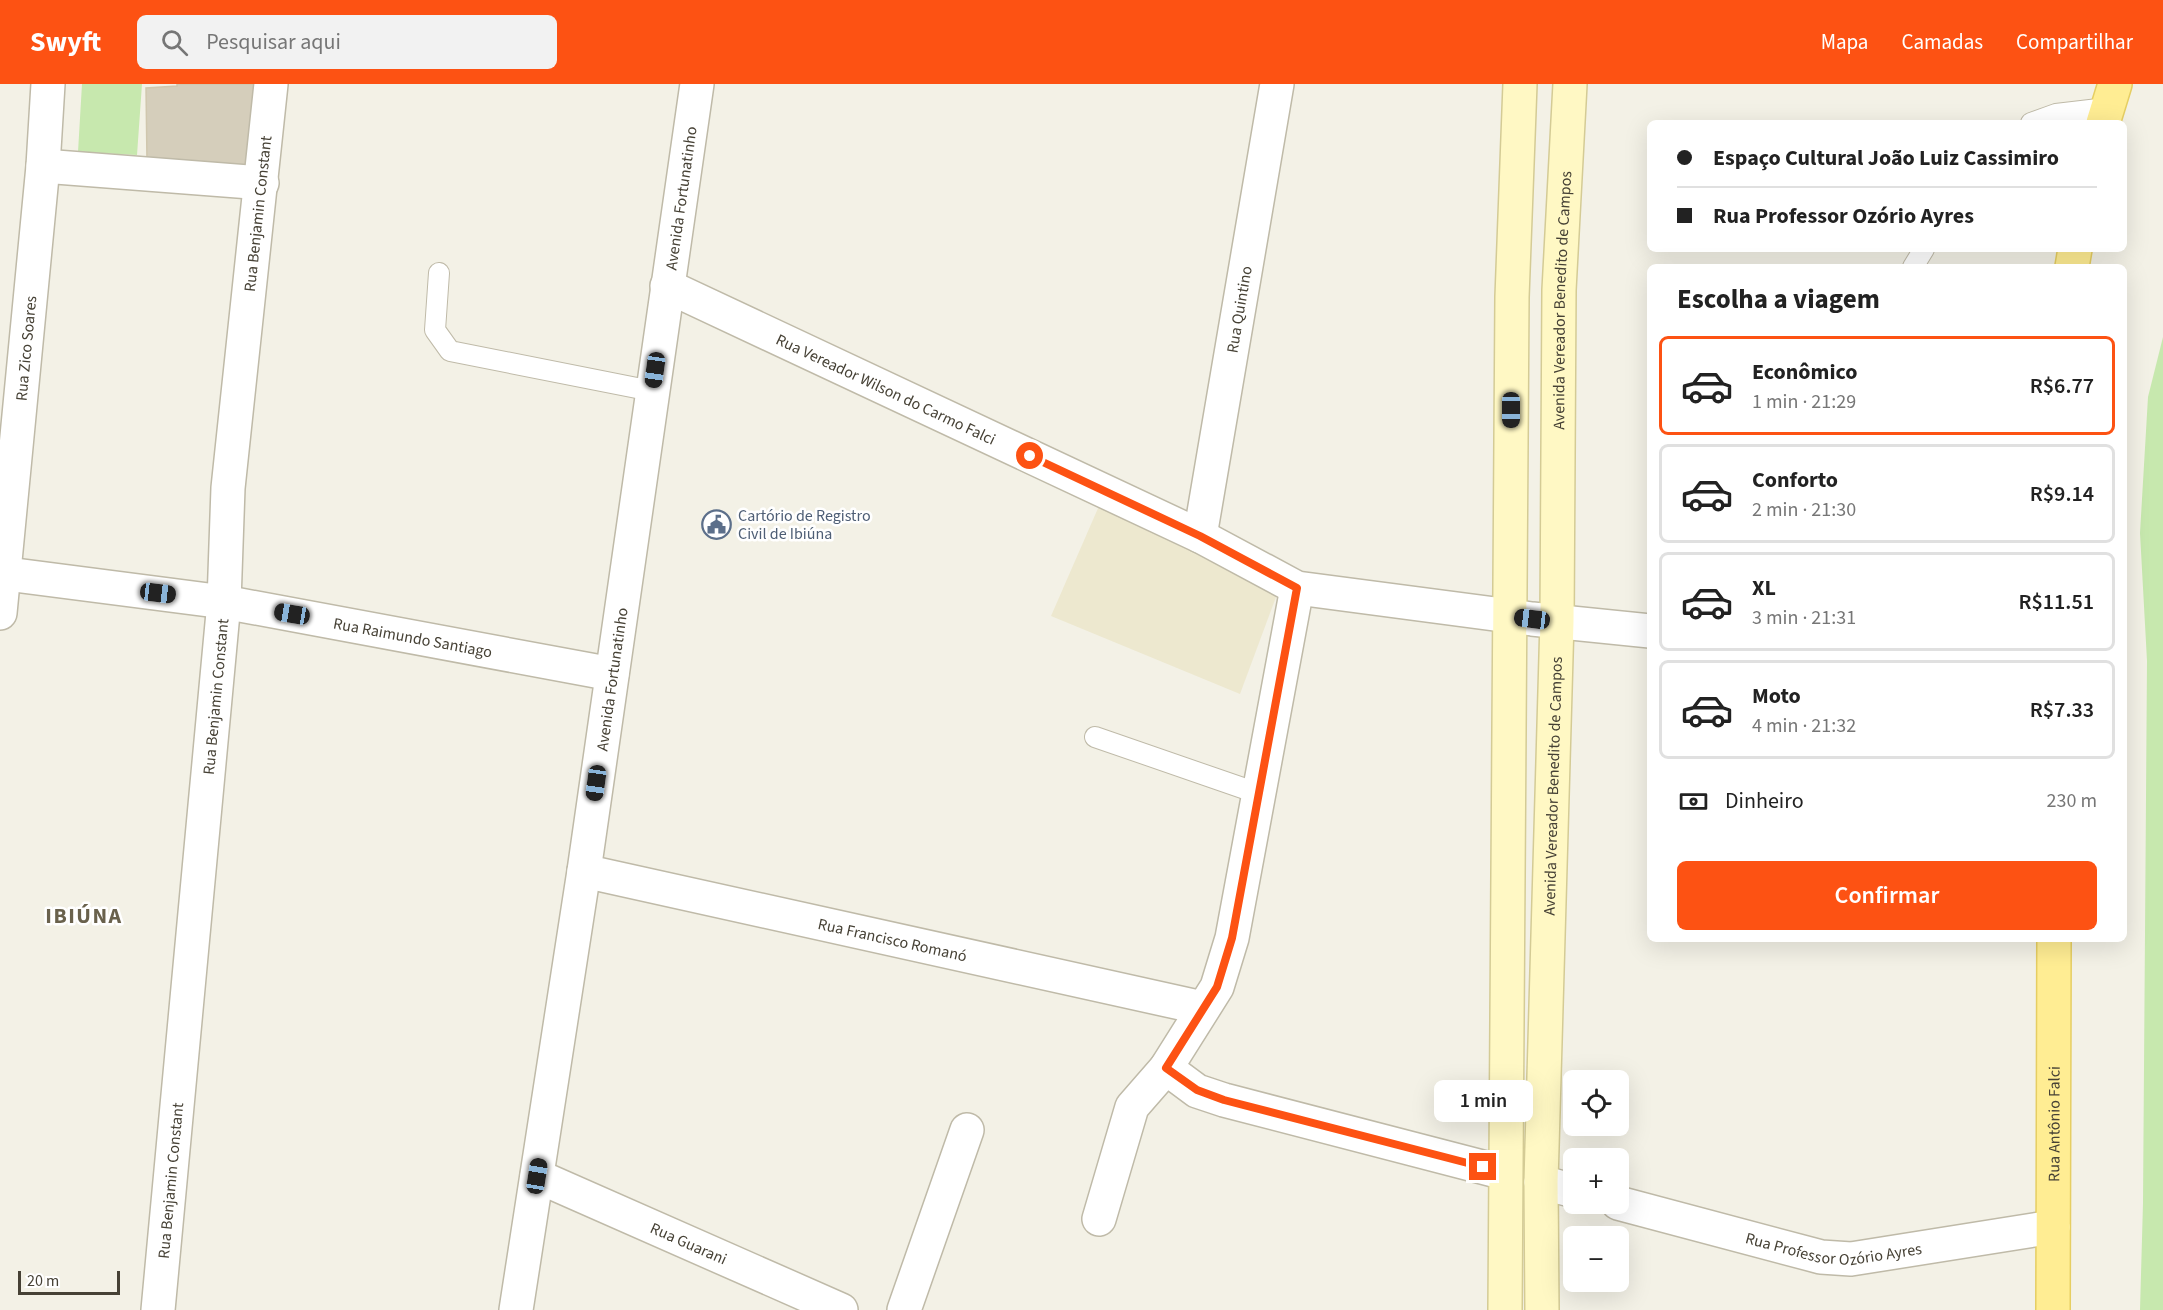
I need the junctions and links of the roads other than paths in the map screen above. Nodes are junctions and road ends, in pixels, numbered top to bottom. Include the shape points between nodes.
1 (48, 84) edge
2 (272, 84) edge
3 (697, 84) edge
4 (1276, 84) edge
5 (1520, 84) edge
6 (1570, 84) edge
7 (2108, 105) edge
8 (2039, 120) edge
9 (43, 166) junction
10 (262, 183) junction
11 (439, 273) dead end
12 (667, 286) junction
13 (1559, 290) junction
14 (1512, 297) junction
15 (652, 391) junction
16 (1200, 536) junction
17 (2, 573) edge
18 (1297, 588) junction
19 (224, 602) junction
20 (0, 613) edge
21 (1510, 616) junction
22 (1557, 621) junction
23 (1647, 631) edge
24 (612, 674) junction
25 (1095, 737) dead end
26 (1260, 794) junction
27 (584, 871) junction
28 (2054, 942) edge
29 (1203, 1008) junction
30 (1166, 1068) junction
31 (967, 1130) dead end
32 (1505, 1173) junction
33 (537, 1176) junction
34 (1541, 1182) junction
35 (1563, 1188) edge
36 (1629, 1206) edge
37 (1099, 1218) dead end
38 (2053, 1227) junction
39 (158, 1310) edge
40 (516, 1310) edge
41 (841, 1310) edge
42 (904, 1310) edge
43 (1505, 1310) edge
44 (1542, 1310) edge
45 (2053, 1310) edge

1 - 9 street, Rua Zico Soares
2 - 10 street, Rua Benjamin Constant
3 - 12 street, Avenida Fortunatinho
4 - 16 street, Rua Quintino
5 - 14 main road
6 - 13 main road, Avenida Vereador Benedito de Campos
7 - 8 lane
9 - 10 street
9 - 17 street, Rua Zico Soares
10 - 19 street, Rua Benjamin Constant via 228,488
11 - 15 lane via 435,330 450,351
12 - 15 street, Avenida Fortunatinho
12 - 16 street, Rua Vereador Wilson do Carmo Falci
13 - 14 main road
13 - 22 main road, Avenida Vereador Benedito de Campos
14 - 21 main road
15 - 24 street, Avenida Fortunatinho
16 - 18 street, Rua Vereador Wilson do Carmo Falci
17 - 19 street, Rua Raimundo Santiago
17 - 20 street, Rua Zico Soares
18 - 21 street, Rua Vereador Wilson do Carmo Falci
18 - 26 street
19 - 24 street, Rua Raimundo Santiago
19 - 39 street, Rua Benjamin Constant
21 - 22 street, Rua Vereador Wilson do Carmo Falci
21 - 32 main road
22 - 23 street, Rua Vereador Wilson do Carmo Falci
22 - 34 main road, Avenida Vereador Benedito de Campos
24 - 27 street, Avenida Fortunatinho
25 - 26 lane
26 - 29 street via 1232,938 1217,987
27 - 29 street, Rua Francisco Romanó
27 - 33 street, Avenida Fortunatinho
28 - 38 main road, Rua Antônio Falci
29 - 30 street
30 - 32 street via 1197,1090 1224,1100
30 - 37 street via 1132,1107
31 - 42 street
32 - 43 main road
33 - 40 street, Avenida Fortunatinho
33 - 41 street, Rua Guarani
34 - 35 street
34 - 44 main road, Avenida Vereador Benedito de Campos
36 - 38 street, Rua Professor Ozório Ayres via 1821,1257 1851,1259
38 - 45 main road, Rua Antônio Falci

